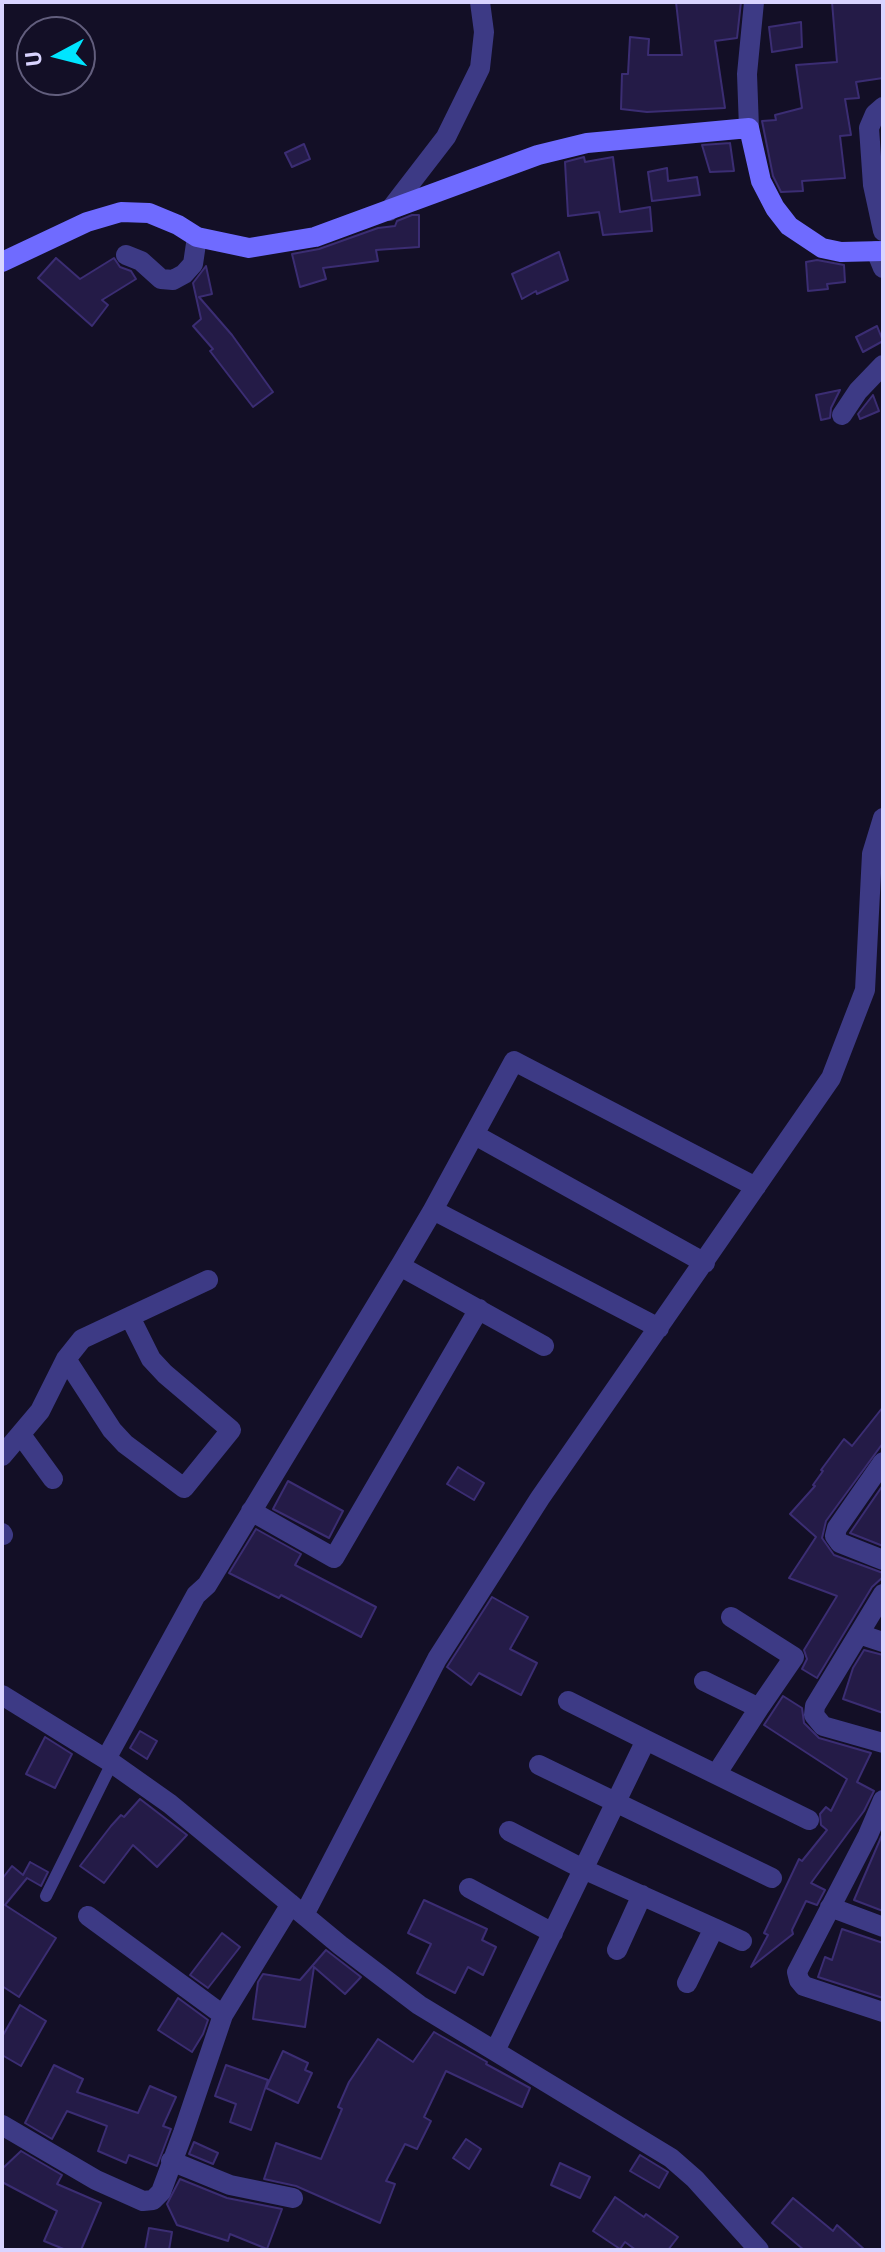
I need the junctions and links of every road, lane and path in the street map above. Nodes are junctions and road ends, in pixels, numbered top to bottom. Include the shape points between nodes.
1 (480, 2) edge
2 (754, 2) edge
3 (883, 107) edge
4 (749, 128) junction
5 (389, 211) junction
6 (883, 231) edge
7 (197, 237) junction
8 (126, 255) dead end
9 (881, 257) edge
10 (2, 262) edge
11 (883, 365) edge
12 (842, 415) dead end
13 (883, 818) edge
14 (475, 1135) junction
15 (756, 1187) junction
16 (433, 1210) junction
17 (705, 1263) junction
18 (400, 1266) junction
19 (208, 1280) dead end
20 (479, 1309) junction
21 (130, 1317) junction
22 (659, 1328) junction
23 (544, 1346) dead end
24 (66, 1359) junction
25 (21, 1435) junction
26 (2, 1456) edge
27 (882, 1466) edge
28 (53, 1479) dead end
29 (251, 1511) junction
30 (883, 1560) edge
31 (883, 1594) edge
32 (731, 1617) dead end
33 (859, 1634) junction
34 (883, 1642) edge
35 (704, 1681) dead end
36 (2, 1695) edge
37 (568, 1701) dead end
38 (759, 1708) junction
39 (646, 1740) junction
40 (883, 1743) edge
41 (111, 1762) junction
42 (539, 1765) dead end
43 (717, 1773) junction
44 (883, 1800) edge
45 (616, 1802) junction
46 (809, 1820) dead end
47 (509, 1831) dead end
48 (876, 1838) edge
49 (583, 1869) junction
50 (772, 1878) dead end
51 (469, 1888) dead end
52 (642, 1895) junction
53 (46, 1896) dead end
54 (830, 1907) junction
55 (297, 1910) junction
56 (88, 1916) dead end
57 (883, 1927) edge
58 (714, 1928) junction
59 (553, 1933) junction
60 (742, 1941) dead end
61 (617, 1950) dead end
62 (687, 1983) dead end
63 (883, 2012) edge
64 (223, 2015) junction
65 (495, 2051) junction
66 (2, 2125) edge
67 (171, 2161) junction
68 (293, 2198) dead end
69 (759, 2250) edge

1 - 5 street via 480,68 465,104
2 - 4 street via 747,74
3 - 6 street via 869,128
4 - 5 street via 587,143 538,155
4 - 9 street via 761,181 789,226 822,248
5 - 7 street via 315,237 249,248
7 - 8 street via 193,264 173,280 161,279
7 - 10 street via 149,213 121,212
11 - 12 street
13 - 15 street via 872,854 865,990 831,1078
14 - 15 street via 514,1061
14 - 16 street
14 - 17 street
15 - 17 street
16 - 18 street
16 - 22 street
17 - 22 street
18 - 20 street
18 - 29 street
19 - 21 street
20 - 23 street
20 - 29 street via 334,1558
21 - 24 street via 82,1339
21 - 24 street via 151,1359 231,1430 184,1488 112,1430
22 - 55 street via 540,1498 437,1659
24 - 25 street via 40,1411
25 - 26 street
25 - 28 street
27 - 30 street via 835,1536 840,1543
29 - 41 street via 207,1585 208,1601
31 - 33 street
32 - 38 street via 794,1657
33 - 34 street
33 - 40 street via 814,1715 823,1726
35 - 38 street
36 - 41 street
37 - 39 street
38 - 43 street
39 - 43 street
39 - 45 street
41 - 53 lane
41 - 55 street
42 - 45 street
43 - 46 street
44 - 48 street
45 - 49 street
45 - 50 street
47 - 49 street
48 - 54 street
49 - 52 street
49 - 59 street
51 - 59 street
52 - 58 street
52 - 61 street
54 - 57 street
54 - 63 street via 797,1972 799,1980
55 - 64 street
55 - 65 street via 395,1989
56 - 64 street
58 - 60 street
58 - 62 street
59 - 65 street
64 - 67 street
65 - 69 street via 671,2158
66 - 67 street via 143,2201 161,2192
67 - 68 street via 230,2185

